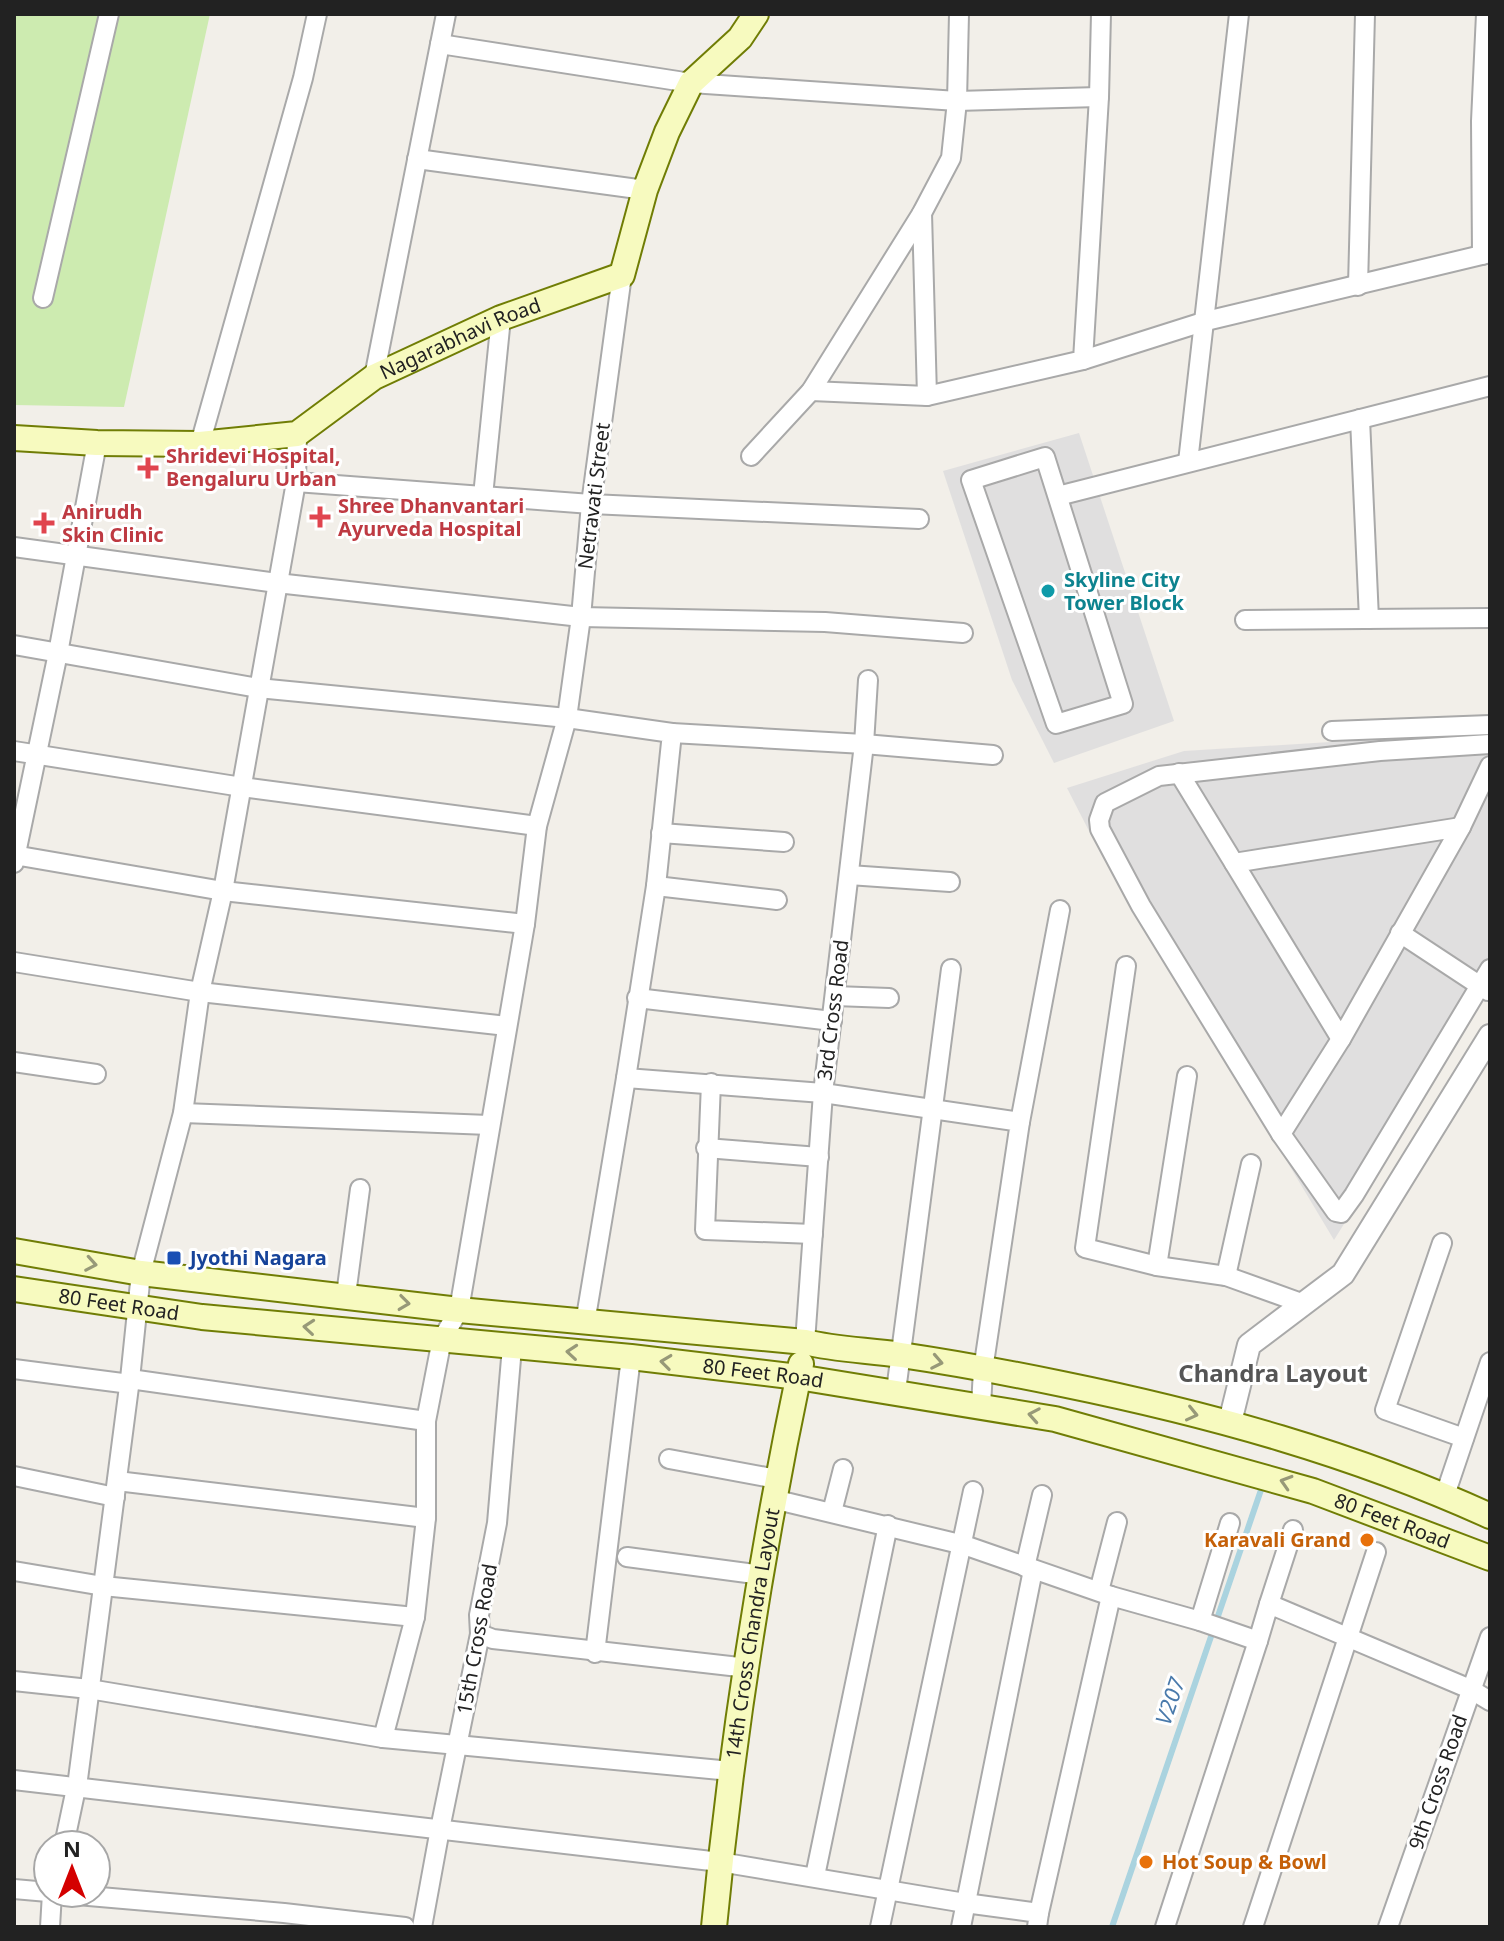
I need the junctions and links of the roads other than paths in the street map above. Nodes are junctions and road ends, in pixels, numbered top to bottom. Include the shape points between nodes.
1 (109, 14) edge
2 (317, 14) edge
3 (446, 14) edge
4 (756, 14) edge
5 (959, 14) edge
6 (1101, 14) edge
7 (1239, 14) edge
8 (1365, 14) edge
9 (1486, 14) edge
10 (440, 44) junction
11 (691, 83) junction
12 (1099, 97) junction
13 (957, 101) junction
14 (417, 159) junction
15 (645, 190) junction
16 (922, 213) junction
17 (1486, 254) edge
18 (622, 275) junction
19 (1358, 286) junction
20 (43, 298) dead end
21 (501, 318) junction
22 (1206, 321) junction
23 (1083, 360) junction
24 (374, 377) junction
25 (1490, 386) edge
26 (811, 391) junction
27 (927, 396) junction
28 (1360, 419) junction
29 (297, 434) junction
30 (14, 438) edge
31 (97, 443) junction
32 (200, 444) junction
33 (751, 456) dead end
34 (1188, 462) junction
35 (296, 482) junction
36 (483, 496) junction
37 (1058, 496) junction
38 (591, 504) junction
39 (919, 519) dead end
40 (14, 547) edge
41 (76, 556) junction
42 (277, 583) junction
43 (581, 617) junction
44 (1490, 618) edge
45 (1369, 619) junction
46 (1245, 620) dead end
47 (963, 633) dead end
48 (14, 645) edge
49 (58, 653) junction
50 (868, 680) dead end
51 (258, 688) junction
52 (567, 718) junction
53 (1490, 725) edge
54 (1332, 731) dead end
55 (672, 733) junction
56 (864, 744) junction
57 (1490, 744) edge
58 (14, 751) edge
59 (35, 754) junction
60 (993, 755) dead end
61 (1490, 766) edge
62 (1179, 773) junction
63 (242, 787) junction
64 (537, 826) junction
65 (1461, 827) junction
66 (661, 833) junction
67 (784, 842) dead end
68 (14, 858) edge
69 (1234, 863) junction
70 (849, 875) junction
71 (950, 882) dead end
72 (656, 886) junction
73 (223, 891) junction
74 (777, 900) dead end
75 (1060, 910) dead end
76 (525, 924) junction
77 (1400, 933) junction
78 (14, 962) edge
79 (1126, 966) dead end
80 (951, 969) dead end
81 (1487, 983) edge
82 (200, 992) junction
83 (835, 996) junction
84 (637, 998) junction
85 (889, 998) dead end
86 (832, 1021) junction
87 (507, 1026) junction
88 (1490, 1036) edge
89 (1341, 1039) junction
90 (14, 1062) edge
91 (96, 1074) dead end
92 (1187, 1076) dead end
93 (626, 1078) junction
94 (711, 1083) junction
95 (823, 1093) junction
96 (931, 1109) junction
97 (183, 1113) junction
98 (1020, 1122) junction
99 (489, 1125) junction
100 (1281, 1134) junction
101 (706, 1148) junction
102 (819, 1157) junction
103 (1251, 1164) dead end
104 (360, 1189) dead end
105 (813, 1234) junction
106 (1442, 1243) dead end
107 (14, 1251) edge
108 (1157, 1266) junction
109 (141, 1273) junction
110 (1226, 1276) junction
111 (14, 1289) edge
112 (346, 1295) junction
113 (1304, 1304) junction
114 (138, 1307) junction
115 (459, 1310) junction
116 (585, 1323) junction
117 (442, 1339) junction
118 (805, 1342) junction
119 (512, 1347) junction
120 (900, 1355) junction
121 (631, 1357) junction
122 (1490, 1362) edge
123 (14, 1369) edge
124 (983, 1370) junction
125 (798, 1377) junction
126 (130, 1382) junction
127 (896, 1391) junction
128 (981, 1406) junction
129 (426, 1421) junction
130 (1230, 1422) junction
131 (1464, 1438) junction
132 (669, 1459) dead end
133 (843, 1469) dead end
134 (14, 1476) edge
135 (116, 1489) junction
136 (775, 1489) junction
137 (973, 1491) dead end
138 (1042, 1495) dead end
139 (1445, 1495) junction
140 (832, 1512) junction
141 (1490, 1516) edge
142 (426, 1518) junction
143 (1117, 1522) dead end
144 (1230, 1523) dead end
145 (888, 1525) junction
146 (1293, 1530) dead end
147 (964, 1545) junction
148 (1376, 1552) dead end
149 (627, 1557) dead end
150 (1490, 1558) edge
151 (1029, 1568) junction
152 (14, 1571) edge
153 (762, 1575) junction
154 (103, 1586) junction
155 (1105, 1593) junction
156 (1269, 1604) junction
157 (415, 1617) junction
158 (1208, 1623) junction
159 (480, 1634) junction
160 (1490, 1637) edge
161 (1347, 1638) junction
162 (1258, 1641) junction
163 (595, 1653) junction
164 (748, 1668) junction
165 (14, 1681) edge
166 (89, 1689) junction
167 (1470, 1689) junction
168 (1490, 1701) edge
169 (383, 1738) junction
170 (457, 1746) junction
171 (731, 1771) junction
172 (14, 1780) edge
173 (77, 1787) junction
174 (68, 1829) edge
175 (440, 1829) junction
176 (720, 1862) junction
177 (815, 1876) junction
178 (886, 1888) junction
179 (112, 1900) edge
180 (965, 1903) junction
181 (284, 1920) edge
182 (1038, 1920) edge
183 (405, 1927) edge
184 (422, 1927) edge
185 (714, 1927) edge
186 (880, 1927) edge
187 (961, 1927) edge
188 (1165, 1927) edge
189 (1253, 1927) edge
190 (1388, 1927) edge

1 - 20 street
2 - 32 street
3 - 10 street
4 - 11 main road via 740,38
5 - 13 street
6 - 12 street
7 - 22 street
8 - 19 street
9 - 17 street via 1481,121
10 - 11 street
10 - 14 street
11 - 13 street
11 - 15 main road
12 - 13 street
12 - 23 street
13 - 16 street via 951,158
14 - 15 street
14 - 24 street
15 - 18 main road
16 - 26 street
16 - 27 street
17 - 19 street
18 - 21 main road, Nagarabhavi Road
18 - 38 street, Netravati Street
19 - 22 street
21 - 24 main road, Nagarabhavi Road
21 - 36 street
22 - 23 street
22 - 34 street
23 - 27 street
24 - 29 main road, Nagarabhavi Road
25 - 28 street
26 - 27 street
26 - 33 street
28 - 34 street
28 - 45 street
29 - 32 main road
29 - 35 street
30 - 31 main road
31 - 32 main road
31 - 41 street
34 - 37 street
35 - 36 street
35 - 42 street
36 - 38 street
37 - 37 street via 1045,457 971,480 1056,724 1123,704
38 - 39 street
38 - 43 street, Netravati Street
40 - 41 street
41 - 42 street
41 - 49 street
42 - 43 street
42 - 51 street
43 - 47 street via 825,622
43 - 52 street, Netravati Street
44 - 45 street
45 - 46 street
48 - 49 street
49 - 51 street
49 - 59 street
50 - 56 street, 3rd Cross Road
51 - 52 street
51 - 63 street
52 - 55 street
52 - 64 street, Netravati Street
53 - 54 street
55 - 56 street
55 - 66 street
56 - 60 street
56 - 70 street, 3rd Cross Road
57 - 62 street
58 - 59 street
59 - 63 street
59 - 68 street
61 - 65 street
62 - 69 street
62 - 100 street via 1159,776 1105,803 1100,829 1141,906
63 - 64 street
63 - 73 street
64 - 76 street, Netravati Street
65 - 69 street
65 - 77 street
66 - 67 street
66 - 72 street
68 - 73 street
69 - 89 street
70 - 71 street
70 - 83 street, 3rd Cross Road
72 - 74 street
72 - 84 street
73 - 76 street
73 - 82 street
75 - 98 street
76 - 87 street, Netravati Street
77 - 81 street
77 - 89 street
78 - 82 street
79 - 108 street via 1085,1248
80 - 96 street
81 - 100 street via 1341,1213
82 - 87 street
82 - 97 street
83 - 85 street
83 - 86 street, 3rd Cross Road
84 - 86 street
84 - 93 street
86 - 95 street, 3rd Cross Road
87 - 99 street, Netravati Street
88 - 113 street via 1343,1274
89 - 100 street
90 - 91 street
92 - 108 street
93 - 94 street
93 - 116 street
94 - 95 street
94 - 101 street
95 - 96 street
95 - 102 street, 3rd Cross Road
96 - 98 street
96 - 120 street
97 - 99 street
97 - 109 street
98 - 124 street
99 - 115 street, Netravati Street
101 - 102 street
101 - 105 street via 705,1230
102 - 105 street, 3rd Cross Road
103 - 110 street
104 - 112 street
105 - 118 street, 3rd Cross Road
106 - 131 street via 1385,1410
107 -> 109 main road, 80 Feet Road
108 - 110 street
109 - 112 main road, 80 Feet Road
109 - 114 street
110 - 113 street
111 - 114 main road, 80 Feet Road
112 -> 115 main road, 80 Feet Road
113 - 130 street via 1249,1345
117 -> 114 main road, 80 Feet Road
114 - 126 street
115 - 116 main road, 80 Feet Road
115 - 117 street
116 - 118 main road, 80 Feet Road
117 - 119 main road, 80 Feet Road
117 - 129 street
118 - 120 main road, 80 Feet Road
118 - 125 main road, 14th Cross Chandra Layout
121 -> 119 main road, 80 Feet Road
119 - 159 street, 15th Cross Road via 497,1523
120 -> 124 main road, 80 Feet Road
120 - 127 street
125 -> 121 main road, 80 Feet Road
121 - 163 street
122 - 131 street
123 - 126 street
124 - 128 street
124 -> 130 main road, 80 Feet Road
125 - 127 main road, 80 Feet Road
125 - 136 main road, 14th Cross Chandra Layout
126 - 129 street
126 - 135 street
127 - 128 main road, 80 Feet Road
150 -> 128 main road, 80 Feet Road via 1251,1471 1055,1419
129 - 142 street
130 - 139 main road, 80 Feet Road
131 - 139 street
132 - 136 street
133 - 140 street
134 - 135 street
135 - 142 street
135 - 154 street
136 - 140 street
136 - 153 main road, 14th Cross Chandra Layout
137 - 147 street
138 - 151 street
139 - 141 main road, 80 Feet Road
140 - 145 street
142 - 157 street
143 - 155 street
144 - 158 street
145 - 147 street
145 - 177 street
146 - 156 street
147 - 151 street
147 - 178 street
148 - 161 street
149 - 153 street
151 - 155 street
151 - 180 street
152 - 154 street
153 - 164 main road, 14th Cross Chandra Layout
154 - 157 street
154 - 166 street
155 - 158 street
155 - 182 street
156 - 161 street
156 - 162 street
157 - 169 street
158 - 162 street
159 - 163 street
159 - 170 street, 15th Cross Road
160 - 167 street, 9th Cross Road
161 - 167 street
161 - 189 street
162 - 188 street
163 - 164 street
164 - 171 main road, 14th Cross Chandra Layout
165 - 166 street
166 - 169 street
166 - 173 street
167 - 168 street
167 - 190 street, 9th Cross Road
169 - 170 street
170 - 171 street
170 - 175 street, 15th Cross Road
171 - 176 main road, 14th Cross Chandra Layout
172 - 173 street
173 - 174 street
173 - 175 street
175 - 176 street
175 - 184 street, 15th Cross Road
176 - 177 street
176 - 185 main road, 14th Cross Chandra Layout
177 - 178 street
178 - 180 street
178 - 186 street
179 - 181 street
180 - 182 street
180 - 187 street
181 - 183 street

